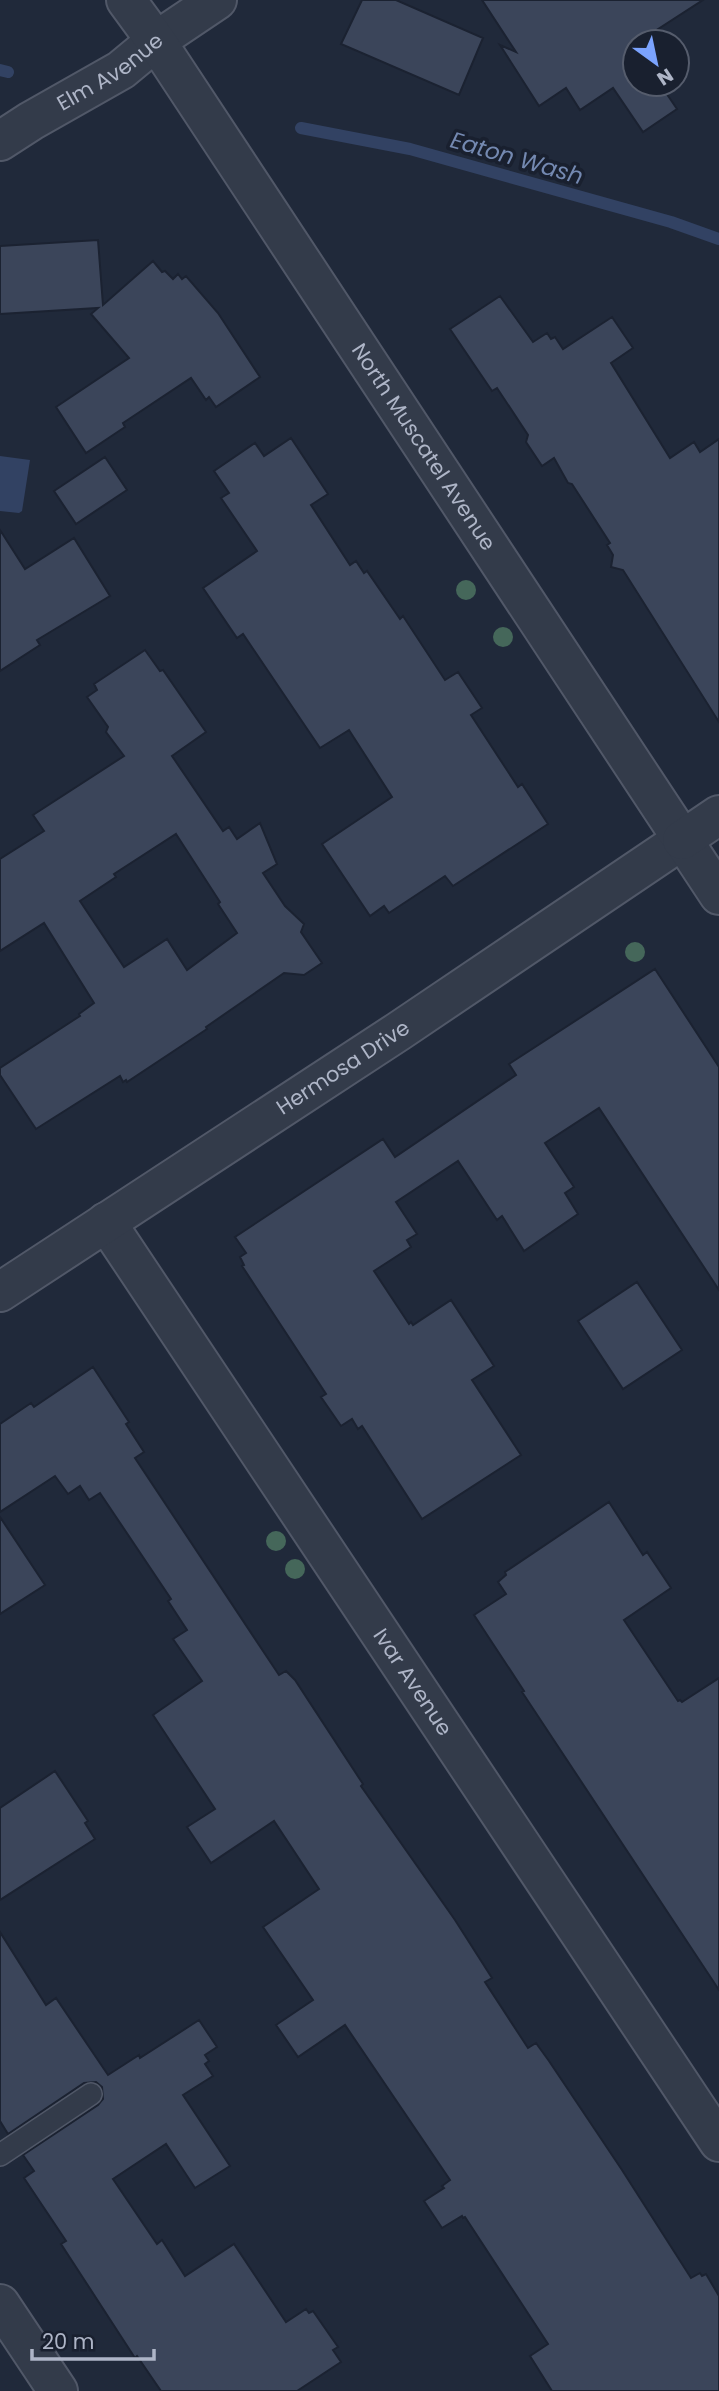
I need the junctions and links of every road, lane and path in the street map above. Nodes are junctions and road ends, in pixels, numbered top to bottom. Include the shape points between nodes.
1 (126, 0) edge
2 (217, 0) edge
3 (156, 41) junction
4 (15, 131) edge
5 (719, 815) edge
6 (682, 840) junction
7 (719, 895) edge
8 (106, 1222) junction
9 (0, 1292) edge
10 (92, 2094) dead end
11 (719, 2142) edge
12 (0, 2155) edge
13 (0, 2304) edge
14 (58, 2391) edge

1 - 3 street, North Muscatel Avenue
2 - 3 street, Elm Avenue
3 - 4 street, Elm Avenue via 121,70
3 - 6 street, North Muscatel Avenue
5 - 6 street, Hermosa Drive
6 - 7 street, North Muscatel Avenue
6 - 8 street, Hermosa Drive
8 - 9 street, Hermosa Drive
8 - 11 street, Ivar Avenue
10 - 12 lane
13 - 14 street

